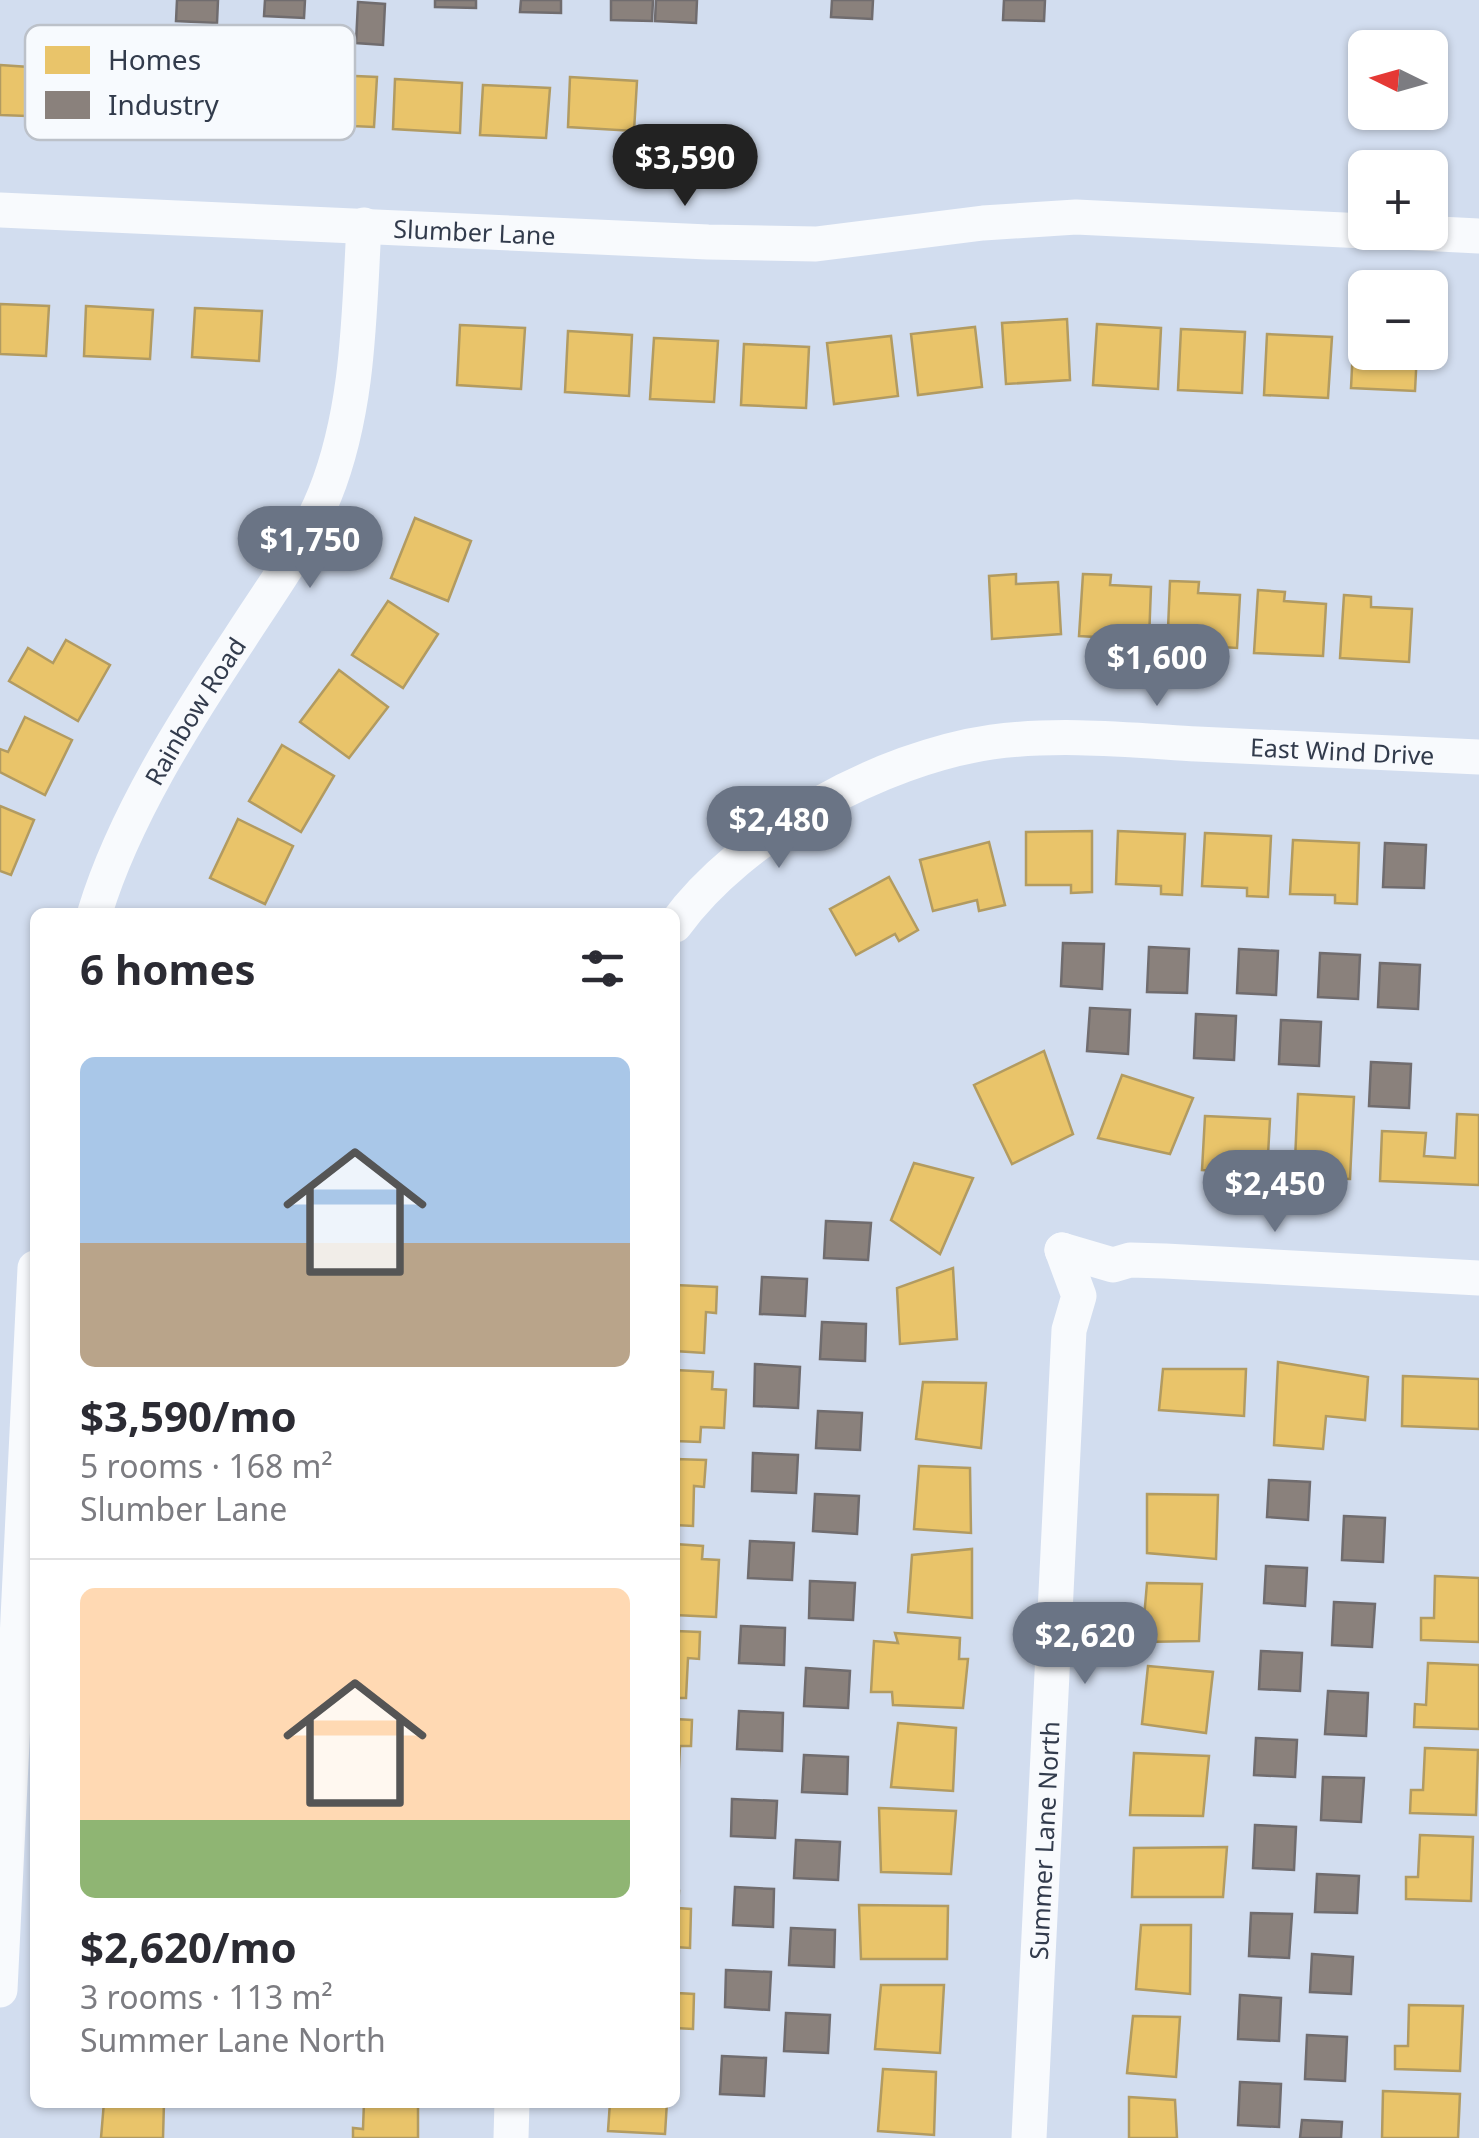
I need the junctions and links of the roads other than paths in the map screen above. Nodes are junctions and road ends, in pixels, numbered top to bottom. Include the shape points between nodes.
1 (0, 210) edge
2 (364, 225) junction
3 (1348, 230) edge
4 (1448, 234) edge
5 (1479, 236) edge
6 (1479, 758) edge
7 (97, 908) edge
8 (680, 920) edge
9 (1479, 1278) edge
10 (30, 1465) edge
11 (21, 1820) edge
12 (0, 1990) edge
13 (512, 2108) edge
14 (510, 2138) edge
15 (1029, 2138) edge

1 - 2 street, Slumber Lane
2 - 3 street, Slumber Lane via 816,244 1076,217
2 - 7 street, Rainbow Road via 355,374 326,493 302,544 153,777
4 - 5 street
6 - 8 street, East Wind Drive via 1059,737 989,743 852,786 727,869
9 - 15 street, Summer Lane North via 1164,1261 1113,1265 1062,1250 1079,1296 1070,1330
10 - 11 street
11 - 12 street
13 - 14 street

